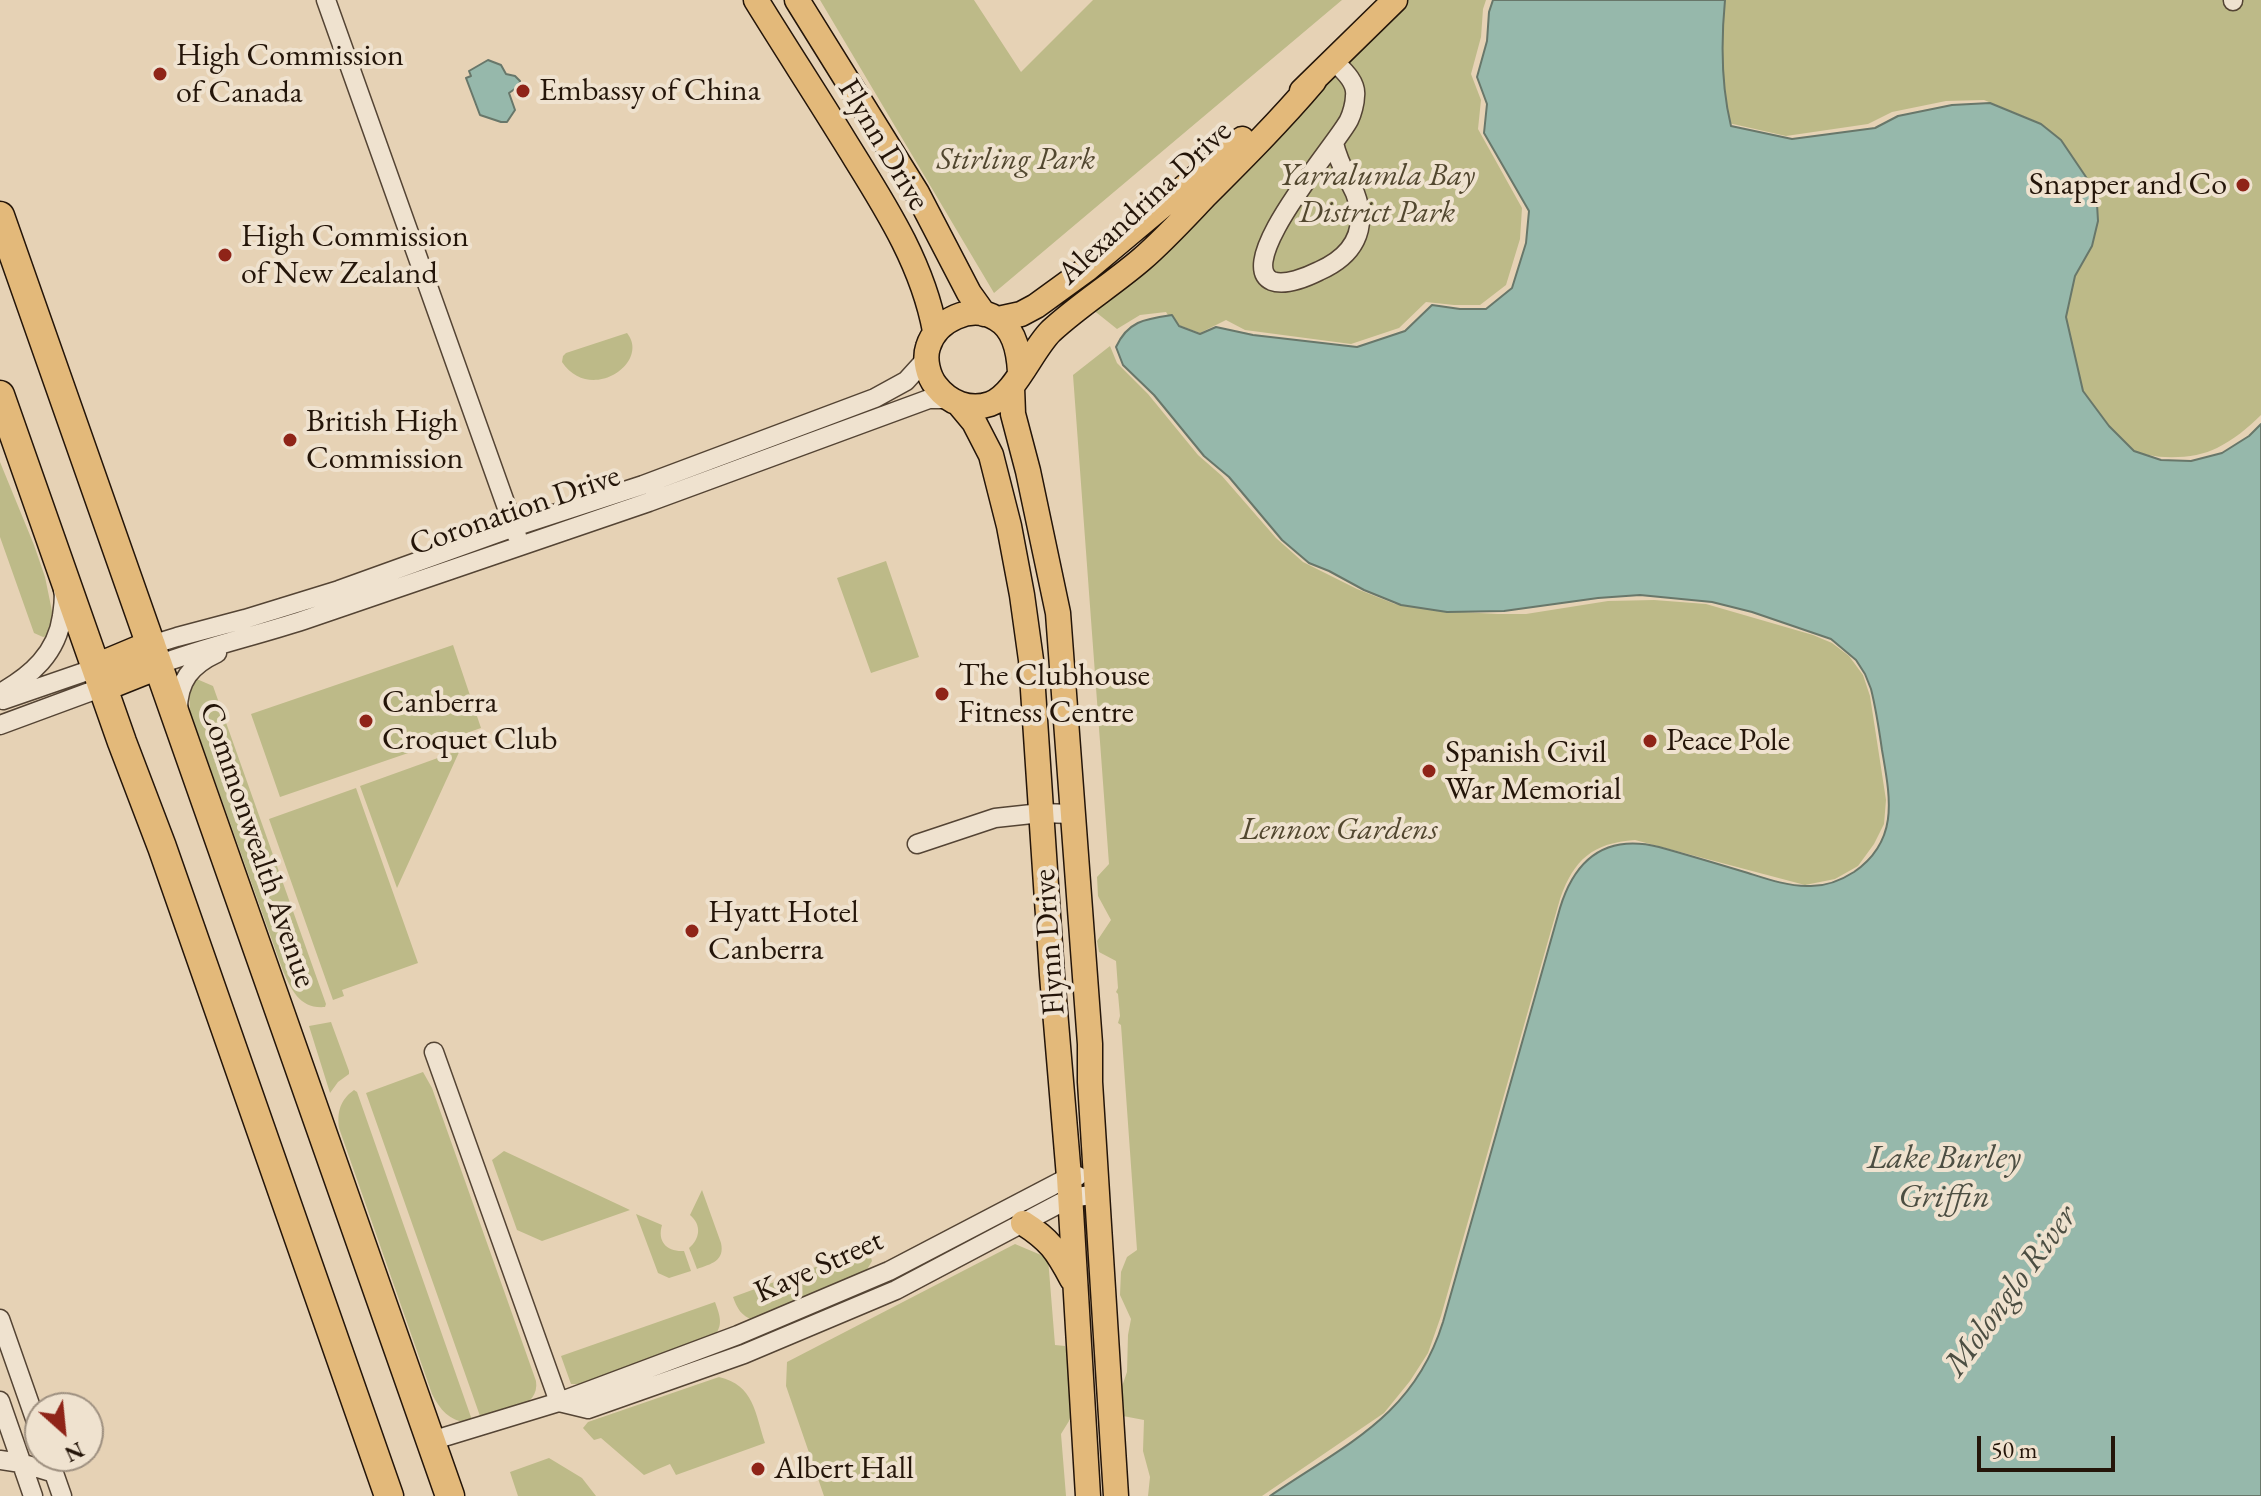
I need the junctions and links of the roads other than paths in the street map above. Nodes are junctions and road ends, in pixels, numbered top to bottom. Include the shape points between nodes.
1 (326, 0) edge
2 (756, 0) edge
3 (797, 0) edge
4 (1395, 0) edge
5 (1334, 61) junction
6 (1314, 81) junction
7 (1334, 143) junction
8 (0, 216) edge
9 (991, 317) junction
10 (935, 331) junction
11 (926, 359) junction
12 (1016, 380) junction
13 (0, 395) edge
14 (953, 401) junction
15 (517, 536) junction
16 (54, 549) junction
17 (252, 637) junction
18 (154, 655) junction
19 (100, 678) junction
20 (0, 693) edge
21 (0, 700) edge
22 (178, 722) junction
23 (0, 725) edge
24 (1041, 813) junction
25 (1072, 814) junction
26 (917, 844) dead end
27 (434, 1052) dead end
28 (1090, 1082) junction
29 (1062, 1083) junction
30 (1097, 1184) junction
31 (1069, 1188) junction
32 (1023, 1223) junction
33 (1075, 1284) junction
34 (0, 1319) edge
35 (26, 1392) edge
36 (0, 1401) edge
37 (559, 1402) junction
38 (431, 1441) junction
39 (0, 1460) edge
40 (21, 1463) junction
41 (24, 1463) edge
42 (54, 1472) edge
43 (33, 1496) edge
44 (62, 1496) edge
45 (389, 1496) edge
46 (450, 1496) edge
47 (1088, 1496) edge
48 (1116, 1496) edge

1 - 15 street
2 - 10 main road, Flynn Drive via 884,203 922,278
3 - 9 main road, Flynn Drive via 917,193 964,283
4 - 5 main road, Alexandrina Drive
5 - 6 main road, Alexandrina Drive
5 - 7 street via 1356,93 1349,119
6 - 9 main road, Alexandrina Drive via 1087,269 1021,314
6 - 12 main road, Alexandrina Drive via 1143,259 1053,330
7 - 7 street via 1290,202 1267,248 1263,270 1274,282 1337,262 1361,231 1356,196
8 - 18 highway, Commonwealth Avenue
9 - 10 main road via 971,313
9 - 12 main road via 1015,342
10 - 11 main road
11 - 14 main road via 935,385
11 - 15 street, Coronation Drive via 906,381 875,398
12 - 14 main road via 988,405
12 - 25 main road, Flynn Drive via 1013,414 1058,613
13 - 16 highway
14 - 15 street, Coronation Drive via 929,399 649,502
14 - 24 main road, Flynn Drive via 974,422 991,455 1009,526 1031,660
15 - 17 street, Coronation Drive
15 - 18 street, Coronation Drive via 295,604
16 - 19 highway
16 - 20 street via 64,597 57,636 36,668
17 - 18 street, Coronation Drive via 189,653
17 - 22 street via 211,655 190,672 178,696
18 - 19 highway, Coronation Drive
18 - 22 highway, Commonwealth Avenue
19 - 21 street
19 - 23 street
19 - 45 highway
22 - 38 highway, Commonwealth Avenue
24 - 25 street
24 - 26 street via 995,818
24 - 29 main road, Flynn Drive
25 - 28 main road, Flynn Drive
27 - 37 street
28 - 29 main road
28 - 30 main road, Flynn Drive
29 - 31 main road, Flynn Drive
30 - 31 street, Kaye Street
30 - 48 main road, Flynn Drive
31 - 32 street, Kaye Street
31 - 33 main road, Flynn Drive
31 - 37 street, Kaye Street via 738,1335
32 - 33 main road via 1045,1237
32 - 37 street, Kaye Street via 896,1290 744,1354 588,1409
33 - 47 main road, Flynn Drive
34 - 35 street
36 - 40 street
37 - 38 street, Kaye Street
38 - 46 highway, Commonwealth Avenue
39 - 40 street
40 - 41 street
40 - 43 street
42 - 44 street

